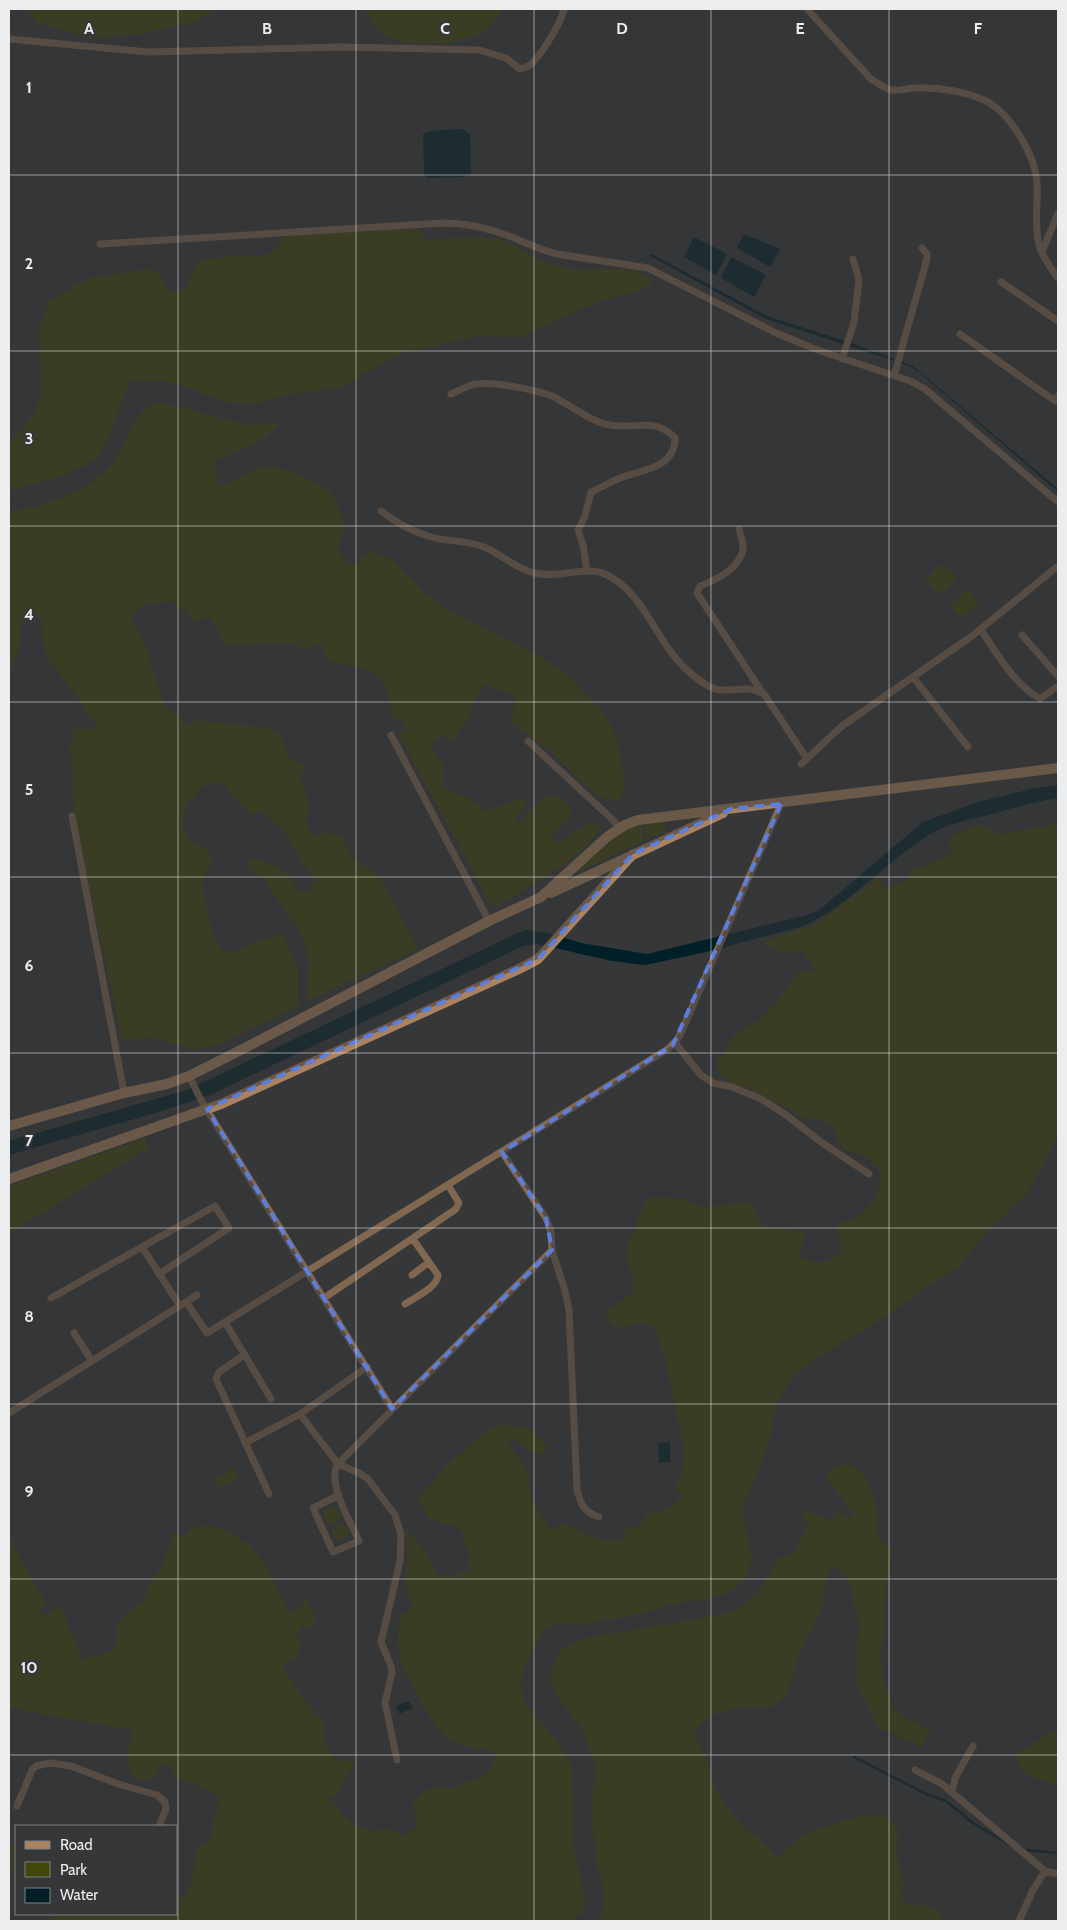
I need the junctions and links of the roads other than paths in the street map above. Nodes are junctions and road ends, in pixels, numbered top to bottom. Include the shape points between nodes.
1 (564, 9) edge
2 (807, 9) edge
3 (9, 39) edge
4 (1058, 213) edge
5 (100, 244) dead end
6 (922, 248) dead end
7 (1042, 252) junction
8 (852, 259) dead end
9 (1058, 278) edge
10 (1001, 282) dead end
11 (1058, 321) edge
12 (960, 334) dead end
13 (842, 359) junction
14 (894, 376) junction
15 (451, 394) dead end
16 (1058, 396) edge
17 (1058, 502) edge
18 (381, 511) dead end
19 (739, 530) dead end
20 (1058, 566) edge
21 (587, 571) junction
22 (981, 630) junction
23 (1022, 635) dead end
24 (1058, 676) edge
25 (913, 677) junction
26 (1058, 686) edge
27 (764, 694) junction
28 (390, 735) dead end
29 (528, 740) dead end
30 (968, 746) dead end
31 (1058, 768) edge
32 (781, 804) junction
33 (731, 809) junction
34 (72, 816) dead end
35 (620, 829) junction
36 (633, 854) junction
37 (541, 897) junction
38 (489, 921) junction
39 (675, 1043) junction
40 (190, 1080) junction
41 (124, 1093) junction
42 (204, 1105) junction
43 (9, 1126) edge
44 (502, 1152) junction
45 (869, 1174) dead end
46 (9, 1179) edge
47 (448, 1185) junction
48 (412, 1239) junction
49 (142, 1247) junction
50 (552, 1250) junction
51 (429, 1262) junction
52 (308, 1271) junction
53 (159, 1274) junction
54 (412, 1275) dead end
55 (197, 1295) dead end
56 (51, 1298) dead end
57 (324, 1298) junction
58 (183, 1304) junction
59 (405, 1304) dead end
60 (225, 1322) junction
61 (74, 1333) dead end
62 (244, 1355) junction
63 (92, 1361) junction
64 (367, 1367) junction
65 (271, 1399) dead end
66 (392, 1409) junction
67 (9, 1413) edge
68 (300, 1414) junction
69 (245, 1443) junction
70 (338, 1464) junction
71 (269, 1494) dead end
72 (339, 1495) junction
73 (599, 1517) dead end
74 (972, 1746) dead end
75 (397, 1760) dead end
76 (915, 1770) dead end
77 (952, 1792) junction
78 (17, 1806) dead end
79 (159, 1825) edge
80 (1045, 1871) junction
81 (1058, 1874) edge
82 (1019, 1921) edge

1 - 3 street via 561,19 530,65 520,69 506,58 479,50 342,47 148,52
2 - 7 street via 871,79 883,87 890,90 915,88 960,92 976,96 998,110 1023,141 1034,168 1037,232
4 - 7 street
5 - 13 street via 443,223 471,226 507,235 544,251 648,268 776,333
6 - 14 street via 927,259
7 - 9 street
8 - 13 street via 859,280 854,322
10 - 11 street
12 - 16 street via 1055,401
13 - 14 street
14 - 17 street via 925,389
15 - 21 street via 474,384 538,392 609,425 657,426 675,438 675,448 663,463 591,492 578,530
18 - 21 street via 432,538 484,547 534,573 555,576
19 - 27 street via 743,545 740,556 725,573 700,586 697,593
20 - 22 street via 997,612
21 - 27 street via 596,570 626,587 674,655 697,678 718,690 756,689
22 - 25 street
22 - 26 street via 1001,659 1034,695 1040,699
23 - 24 street
25 - 27 street via 842,726 804,762
25 - 30 street
28 - 38 street
29 - 35 street
31 - 32 main road
32 - 33 main road
32 - 39 street
33 - 35 main road via 638,820
33 - 36 main road
34 - 41 street
35 - 37 main road
36 - 37 main road
36 - 42 main road via 538,959
37 - 38 main road
38 - 40 main road via 233,1054
39 - 44 street
39 - 45 street via 701,1075 713,1083 761,1099
40 - 41 main road
40 - 42 street
41 - 43 main road
42 - 46 main road
42 - 52 street
44 - 47 street
44 - 50 street via 546,1218 551,1231
47 - 48 street via 458,1203 456,1209
47 - 52 street
48 - 51 street
48 - 57 street
49 - 53 street
49 - 53 street via 215,1206 229,1228
49 - 56 street
50 - 66 street
50 - 73 street via 569,1310 576,1489 588,1513
51 - 54 street
51 - 59 street via 438,1275 436,1282
52 - 57 street
52 - 60 street
53 - 58 street
55 - 58 street
57 - 64 street
58 - 60 street via 207,1333
58 - 63 street
60 - 62 street
61 - 63 street
62 - 65 street
62 - 69 street via 219,1372 216,1379
63 - 67 street
64 - 66 street
64 - 68 street
66 - 70 street
68 - 69 street
68 - 70 street
69 - 71 street
70 - 72 street via 335,1487
70 - 75 street via 368,1479 395,1516 401,1534 400,1561 381,1642 392,1672 385,1703
72 - 72 street via 313,1508 333,1552 359,1541
74 - 77 street via 955,1778
76 - 77 street
77 - 80 street
78 - 79 street via 32,1770 50,1762 157,1795 166,1809
80 - 81 street
80 - 82 street

